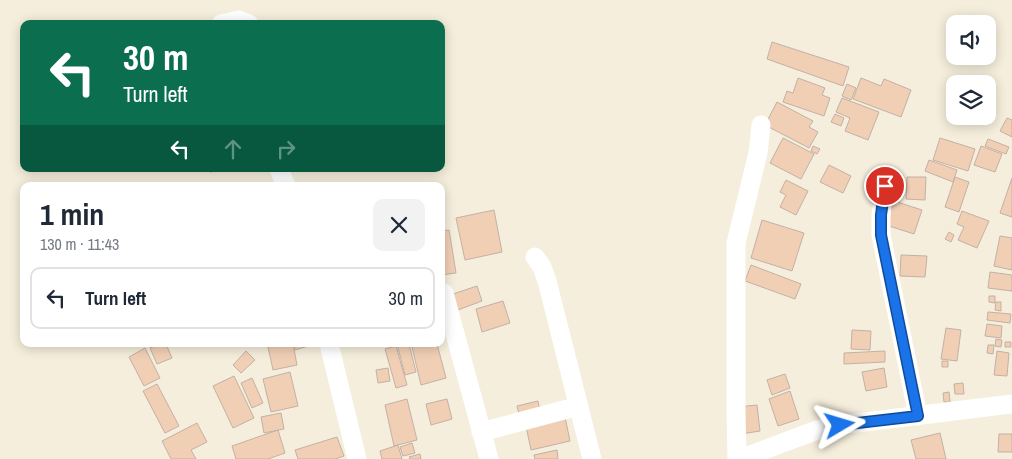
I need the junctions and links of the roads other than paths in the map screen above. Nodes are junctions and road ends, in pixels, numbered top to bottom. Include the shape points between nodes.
1 (761, 125) dead end
2 (885, 186) dead end
3 (535, 257) dead end
4 (445, 297) edge
5 (330, 347) edge
6 (1012, 404) edge
7 (579, 406) junction
8 (918, 416) junction
9 (481, 432) junction
10 (357, 459) edge
11 (489, 459) edge
12 (592, 459) edge
13 (739, 459) edge

1 - 13 street via 758,153 736,243
2 - 8 street via 881,235
3 - 7 street via 547,281
4 - 9 street
5 - 10 street
6 - 8 street
7 - 9 street
7 - 12 street
8 - 13 street via 817,430
9 - 11 street

